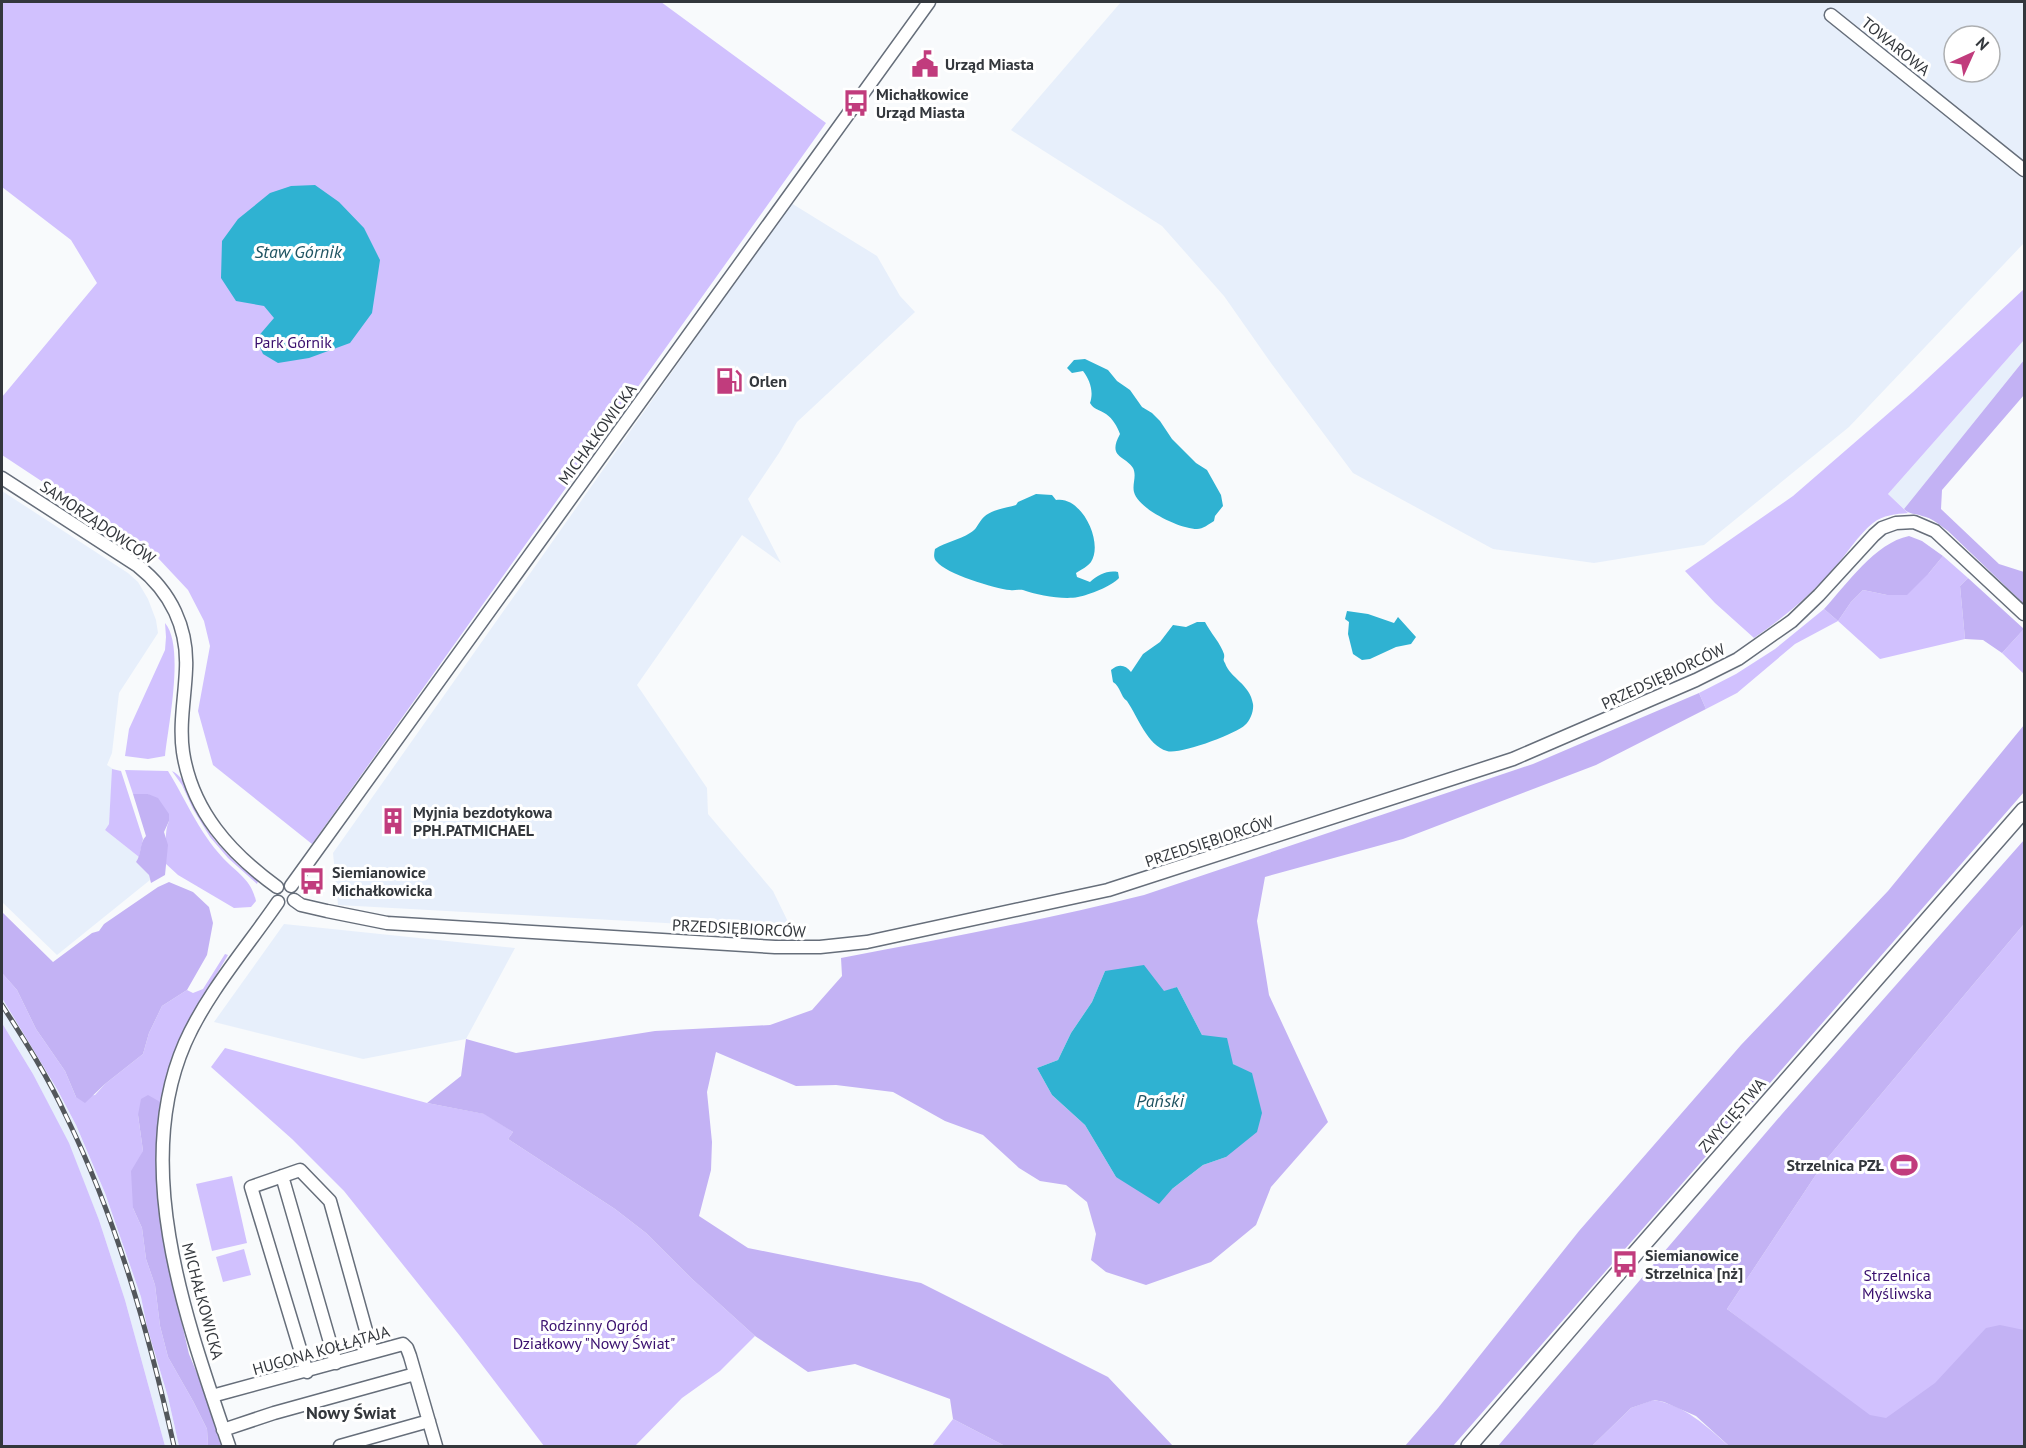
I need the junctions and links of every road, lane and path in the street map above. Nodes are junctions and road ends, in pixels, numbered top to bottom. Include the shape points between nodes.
1 (929, 2) edge
2 (1831, 15) dead end
3 (2025, 170) edge
4 (2, 478) edge
5 (2025, 614) edge
6 (2025, 810) edge
7 (291, 886) junction
8 (277, 887) junction
9 (294, 900) junction
10 (278, 902) junction
11 (282, 1176) junction
12 (372, 1352) junction
13 (336, 1363) junction
14 (307, 1372) junction
15 (415, 1374) junction
16 (212, 1396) junction
17 (429, 1421) junction
18 (223, 1430) junction
19 (229, 1446) edge
20 (340, 1446) edge
21 (436, 1446) edge
22 (1469, 1446) edge

1 - 7 street, MICHAŁKOWICKA
2 - 3 street, TOWAROWA
4 - 8 street, SAMORZĄDOWCÓW via 138,566 168,598 186,648 182,740 194,791 224,842
5 - 9 street, PRZEDSIĘBIORCÓW via 1935,531 1914,522 1896,523 1874,535 1820,595 1762,644 1713,672 1558,741 1478,771 1108,890 867,942 820,948 775,947 430,927 367,920
6 - 22 main road, ZWYCIĘSTWA
7 - 8 street
7 - 9 street via 296,895
8 - 10 street via 274,895
9 - 10 street via 285,905
10 - 16 street, MICHAŁKOWICKA via 191,1032 177,1064 166,1115 164,1169 169,1237
11 - 12 street via 300,1170 330,1201
11 - 13 street
11 - 14 street via 251,1187
12 - 13 street, HUGONA KOŁŁĄTAJA
12 - 15 street, HUGONA KOŁŁĄTAJA via 403,1344
13 - 14 street, HUGONA KOŁŁĄTAJA
14 - 16 street, HUGONA KOŁŁĄTAJA
15 - 17 street, HUGONA KOŁŁĄTAJA
15 - 18 street
16 - 18 street, MICHAŁKOWICKA
17 - 20 street
17 - 21 street, HUGONA KOŁŁĄTAJA
18 - 19 street, MICHAŁKOWICKA

